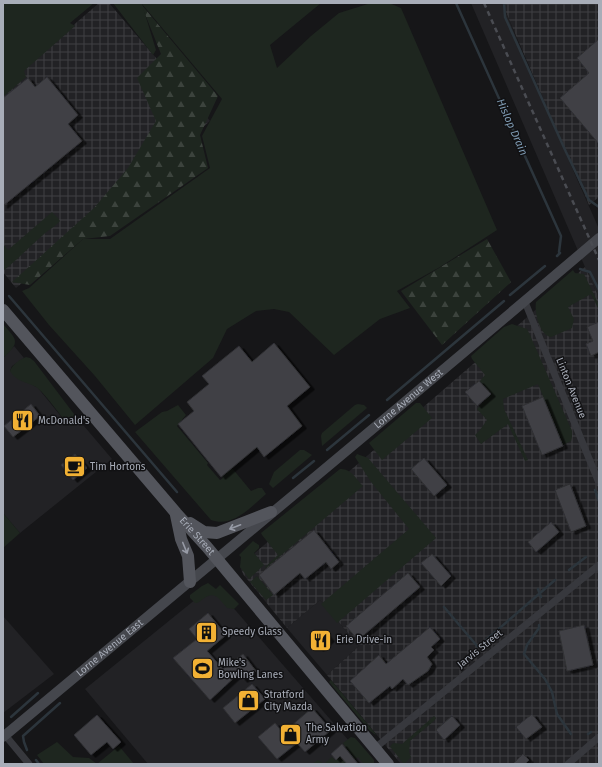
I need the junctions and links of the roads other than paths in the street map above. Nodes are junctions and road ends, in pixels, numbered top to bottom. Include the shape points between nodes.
1 (599, 238) edge
2 (525, 302) junction
3 (3, 310) edge
4 (599, 483) edge
5 (271, 512) junction
6 (176, 514) junction
7 (216, 559) junction
8 (599, 565) edge
9 (190, 582) junction
10 (4, 736) edge
11 (599, 737) edge
12 (375, 748) junction
13 (29, 764) edge
14 (388, 764) edge
15 (568, 764) edge

1 - 2 main road, Lorne Avenue West
2 - 4 street, Linton Avenue
2 - 5 main road, Lorne Avenue West
3 - 6 main road, Erie Street
5 -> 6 main road via 217,533 204,532
5 - 7 main road, Lorne Avenue West
6 - 7 main road, Erie Street
6 -> 9 main road via 181,539 188,556
7 - 9 main road, Lorne Avenue East
7 - 12 main road, Erie Street
8 - 12 street, Jarvis Street
9 - 10 main road, Lorne Avenue East
10 - 13 street
11 - 15 street
12 - 14 main road, Erie Street

